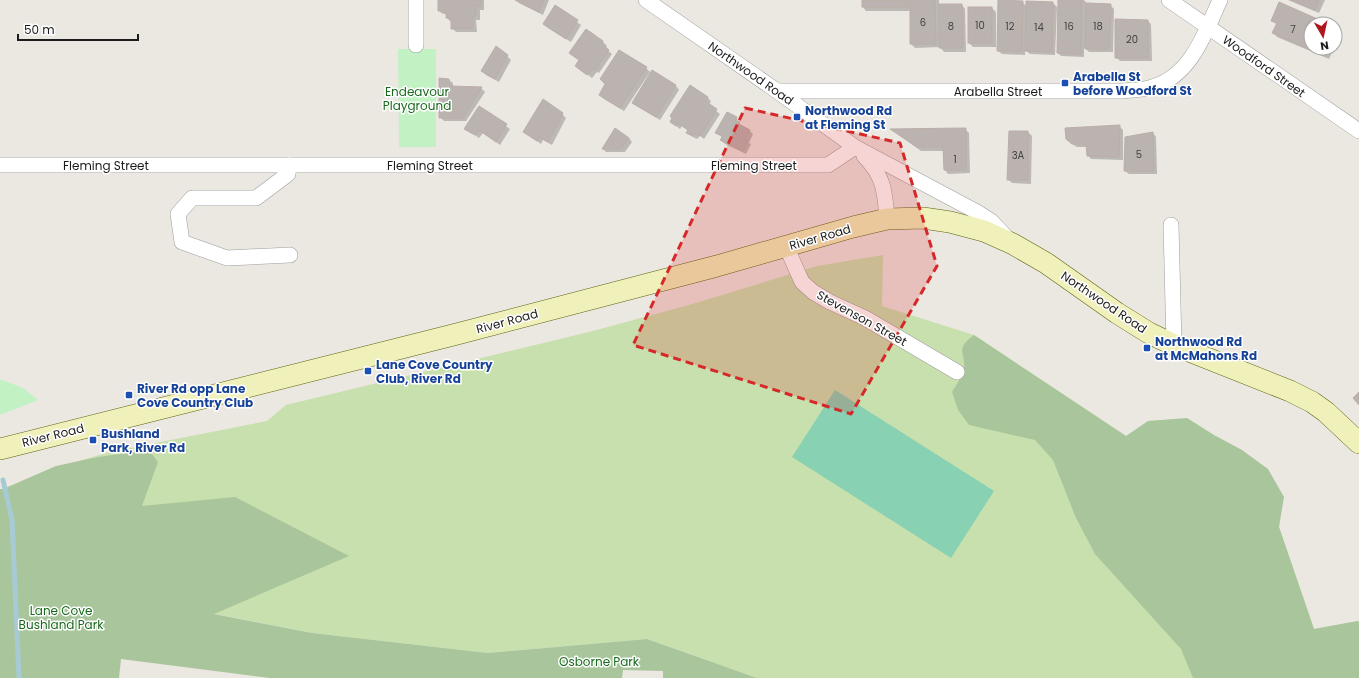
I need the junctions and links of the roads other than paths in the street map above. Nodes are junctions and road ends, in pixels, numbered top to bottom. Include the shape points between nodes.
1 (416, 0) edge
2 (646, 0) edge
3 (1169, 0) edge
4 (1220, 0) edge
5 (1208, 27) junction
6 (416, 45) dead end
7 (777, 90) junction
8 (1359, 132) edge
9 (855, 147) junction
10 (0, 164) edge
11 (289, 165) junction
12 (887, 219) junction
13 (1171, 225) dead end
14 (1013, 244) junction
15 (786, 246) junction
16 (290, 255) dead end
17 (1174, 345) junction
18 (957, 372) dead end
19 (1359, 443) edge
20 (0, 449) edge

1 - 6 street
2 - 7 street, Northwood Road
3 - 5 street, Woodford Street
4 - 5 street, Arabella Street
5 - 7 street, Arabella Street via 1197,50 1175,75 1153,87 1142,89
5 - 8 street, Woodford Street
7 - 9 street, Northwood Road
9 - 11 street, Fleming Street via 828,165
9 - 12 street, Northwood Road via 877,173 885,193
9 - 14 street, Northwood Road via 991,221
10 - 11 street, Fleming Street
11 - 16 street via 288,174 256,198 192,198 178,214 182,242 227,258
12 - 14 main road, River Road via 923,218 950,222 984,231
12 - 15 main road, River Road
13 - 17 street
14 - 17 main road, Northwood Road via 1046,263 1117,313
15 - 18 street, Stevenson Street via 802,282 813,292 865,318
15 - 20 main road, River Road via 453,335
17 - 19 main road, Northwood Road via 1312,402

